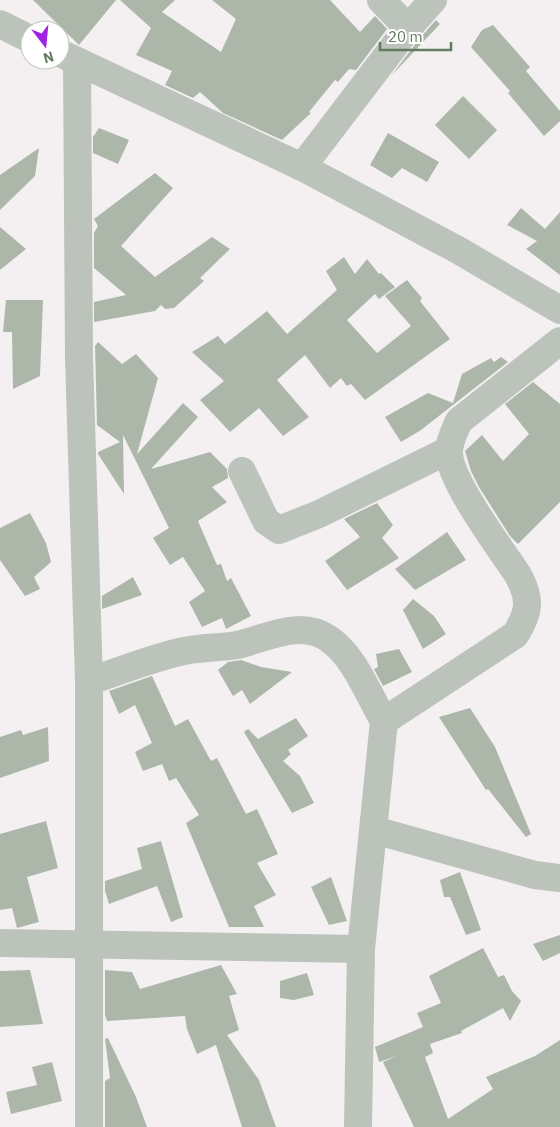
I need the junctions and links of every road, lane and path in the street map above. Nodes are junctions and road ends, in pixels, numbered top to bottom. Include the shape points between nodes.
1 (381, 0) edge
2 (433, 0) edge
3 (0, 24) edge
4 (408, 28) junction
5 (20, 34) edge
6 (70, 58) edge
7 (68, 70) edge
8 (302, 167) junction
9 (560, 310) edge
10 (560, 341) edge
11 (449, 450) junction
12 (242, 471) dead end
13 (89, 681) junction
14 (384, 721) junction
15 (374, 830) junction
16 (560, 878) edge
17 (0, 943) edge
18 (91, 945) junction
19 (361, 949) junction
20 (89, 1127) edge
21 (358, 1127) edge

1 - 4 street
2 - 4 street
3 - 5 street
4 - 8 street
6 - 8 street
7 - 13 street
8 - 9 street via 458,250
10 - 11 street via 459,421
11 - 12 street via 319,514 279,530 266,521
11 - 14 street via 455,477 526,589 528,605 524,621 515,635
13 - 14 street via 155,657 236,645 307,629 328,639 349,659
13 - 18 street
14 - 15 street
15 - 16 street via 535,875
15 - 19 street
17 - 18 street
18 - 19 street
18 - 20 street
19 - 21 street

